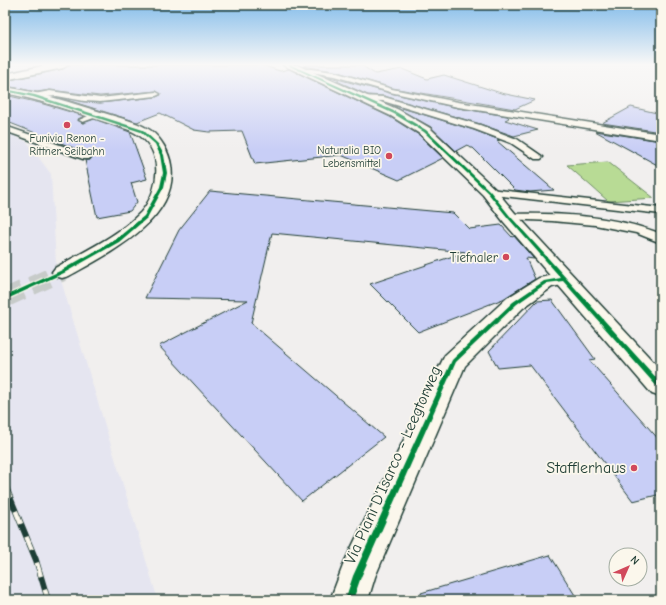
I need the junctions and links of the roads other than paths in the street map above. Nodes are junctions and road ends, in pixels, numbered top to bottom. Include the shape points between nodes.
1 (21, 93) edge
2 (44, 93) edge
3 (58, 93) edge
4 (351, 93) edge
5 (403, 93) edge
6 (156, 94) dead end
7 (34, 96) junction
8 (362, 98) junction
9 (98, 115) junction
10 (82, 120) dead end
11 (5, 128) edge
12 (661, 137) edge
13 (86, 157) dead end
14 (538, 157) dead end
15 (489, 192) junction
16 (661, 211) edge
17 (509, 217) junction
18 (661, 239) edge
19 (62, 272) tunnel mouth
20 (565, 279) junction
21 (661, 387) edge
22 (349, 600) edge

1 - 7 street
2 - 7 lane
3 - 6 lane via 93,100
4 - 8 street
5 - 12 lane via 494,111
7 - 9 street
8 - 14 lane via 384,100 477,127 514,142
8 - 15 street via 396,113 425,131
9 - 10 lane
9 - 19 street via 132,126 149,136 162,155 165,168 162,187 146,217 117,241
11 - 13 lane
15 - 16 lane
15 - 17 street
17 - 18 lane via 566,218 609,224 650,233
17 - 20 street
20 - 21 street
20 - 22 street, Via Piani D'Isarco - Leegtorweg via 546,282 515,303 454,361 357,576

